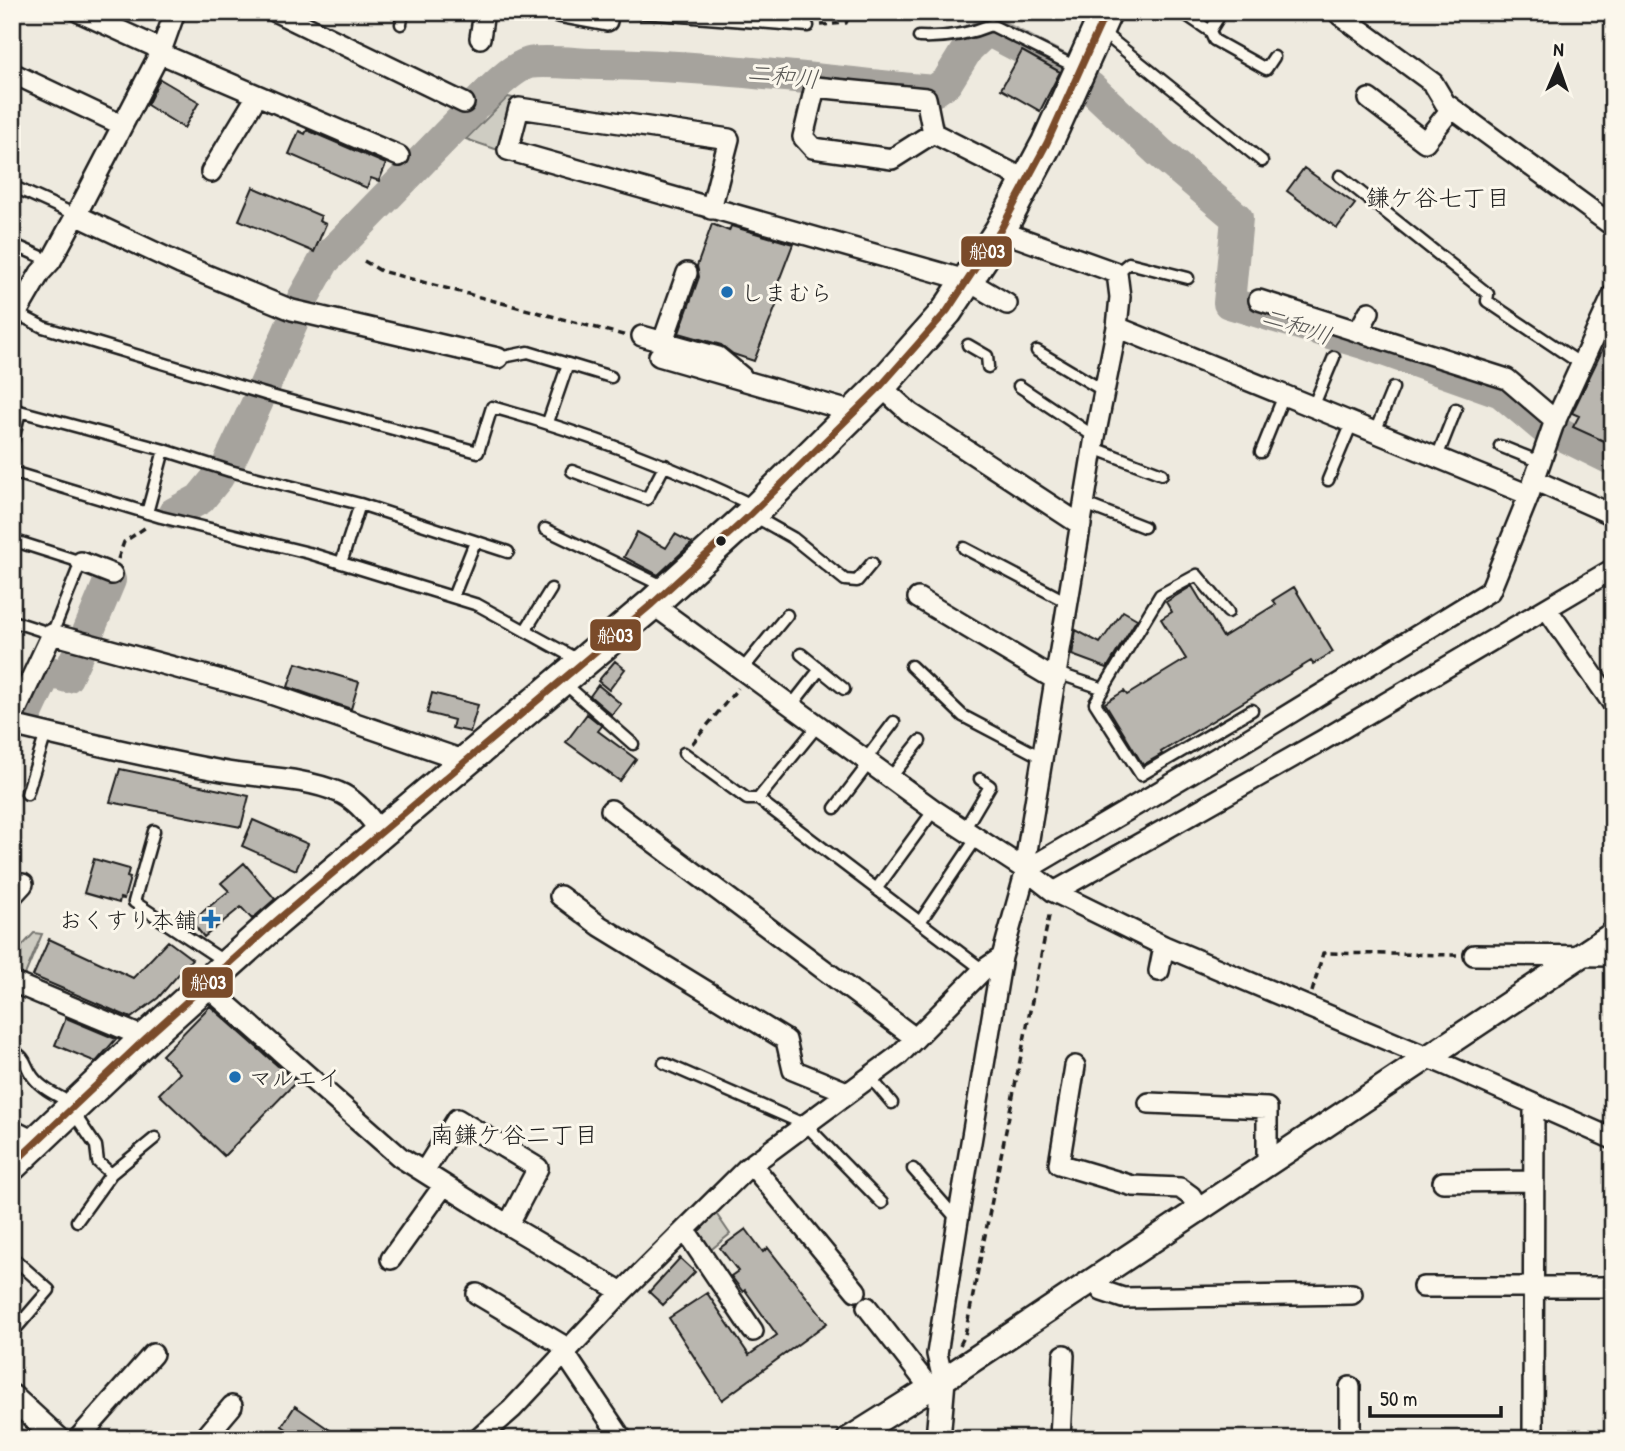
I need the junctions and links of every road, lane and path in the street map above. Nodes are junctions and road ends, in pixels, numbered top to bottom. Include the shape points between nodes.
1 (79, 12) edge
2 (175, 12) edge
3 (276, 12) edge
4 (403, 12) edge
5 (484, 12) edge
6 (558, 12) edge
7 (608, 12) edge
8 (631, 12) edge
9 (851, 12) edge
10 (1182, 12) edge
11 (1339, 12) edge
12 (1218, 18) dead end
13 (1102, 21) edge
14 (401, 24) dead end
15 (808, 26) joint
16 (1210, 31) junction
17 (919, 37) dead end
18 (480, 38) dead end
19 (161, 51) junction
20 (1274, 57) dead end
21 (1082, 69) junction
22 (12, 73) edge
23 (257, 96) junction
24 (1369, 99) dead end
25 (464, 103) dead end
26 (1452, 108) junction
27 (122, 125) junction
28 (933, 133) junction
29 (399, 156) dead end
30 (1262, 161) dead end
31 (211, 172) dead end
32 (1340, 176) dead end
33 (1028, 181) junction
34 (12, 186) edge
35 (711, 209) junction
36 (76, 215) junction
37 (1613, 226) edge
38 (1000, 231) junction
39 (12, 244) edge
40 (51, 261) junction
41 (364, 261) dead end
42 (1117, 273) junction
43 (687, 274) dead end
44 (1188, 278) dead end
45 (968, 282) junction
46 (1613, 295) edge
47 (1259, 300) dead end
48 (1007, 303) dead end
49 (1369, 312) dead end
50 (14, 315) edge
51 (1608, 321) edge
52 (1117, 327) junction
53 (1358, 332) junction
54 (642, 336) joint
55 (968, 345) dead end
56 (661, 349) junction
57 (1037, 351) dead end
58 (1334, 357) dead end
59 (498, 358) joint
60 (568, 364) junction
61 (1581, 364) junction
62 (988, 367) dead end
63 (611, 377) dead end
64 (1019, 386) dead end
65 (1393, 388) dead end
66 (878, 389) junction
67 (1104, 391) junction
68 (1284, 395) junction
69 (1312, 407) junction
70 (1456, 409) dead end
71 (16, 410) edge
72 (853, 412) junction
73 (548, 422) junction
74 (1352, 423) junction
75 (1553, 428) junction
76 (1375, 432) junction
77 (1094, 442) junction
78 (12, 445) edge
79 (1500, 446) dead end
80 (164, 450) junction
81 (1261, 452) dead end
82 (1437, 457) junction
83 (664, 465) junction
84 (572, 471) dead end
85 (12, 472) edge
86 (1162, 474) dead end
87 (1534, 479) junction
88 (1328, 480) dead end
89 (360, 504) junction
90 (1084, 504) junction
91 (754, 511) junction
92 (147, 513) junction
93 (1613, 515) edge
94 (161, 517) junction
95 (1081, 525) junction
96 (1144, 527) dead end
97 (545, 529) dead end
98 (12, 540) edge
99 (475, 542) junction
100 (964, 548) dead end
101 (508, 552) dead end
102 (80, 562) junction
103 (341, 563) junction
104 (872, 563) dead end
105 (1613, 569) edge
106 (112, 574) joint
107 (551, 589) dead end
108 (660, 596) junction
109 (453, 597) junction
110 (918, 598) dead end
111 (1067, 602) junction
112 (1547, 609) junction
113 (1228, 612) dead end
114 (787, 615) dead end
115 (12, 621) edge
116 (525, 631) junction
117 (52, 634) junction
118 (800, 654) dead end
119 (911, 666) dead end
120 (820, 669) junction
121 (573, 672) junction
122 (745, 672) junction
123 (1056, 676) junction
124 (844, 689) dead end
125 (1104, 689) junction
126 (1613, 704) edge
127 (791, 706) junction
128 (1252, 710) dead end
129 (894, 722) dead end
130 (818, 725) junction
131 (23, 726) edge
132 (920, 741) dead end
133 (632, 744) dead end
134 (684, 753) joint
135 (1043, 758) junction
136 (868, 760) junction
137 (466, 761) junction
138 (891, 778) junction
139 (980, 779) dead end
140 (27, 794) dead end
141 (758, 799) junction
142 (835, 808) dead end
143 (611, 810) dead end
144 (934, 810) junction
145 (154, 831) dead end
146 (380, 832) junction
147 (970, 835) junction
148 (1026, 870) junction
149 (877, 888) junction
150 (1054, 892) junction
151 (560, 896) dead end
152 (920, 922) junction
153 (1613, 934) edge
154 (1164, 946) junction
155 (1474, 955) joint
156 (1613, 956) edge
157 (1002, 957) junction
158 (1577, 957) junction
159 (228, 964) junction
160 (983, 970) junction
161 (1159, 971) dead end
162 (12, 982) edge
163 (205, 985) junction
164 (1307, 1007) junction
165 (146, 1038) junction
166 (915, 1038) junction
167 (12, 1050) edge
168 (1426, 1057) junction
169 (664, 1063) dead end
170 (1075, 1066) dead end
171 (869, 1076) junction
172 (847, 1092) junction
173 (892, 1103) dead end
174 (1149, 1103) dead end
175 (1534, 1104) junction
176 (73, 1107) junction
177 (12, 1125) edge
178 (806, 1125) junction
179 (155, 1138) dead end
180 (39, 1139) junction
181 (1613, 1139) edge
182 (1267, 1163) junction
183 (12, 1165) edge
184 (752, 1165) junction
185 (913, 1169) dead end
186 (424, 1172) junction
187 (111, 1174) junction
188 (1533, 1181) junction
189 (1443, 1182) dead end
190 (444, 1185) junction
191 (882, 1203) dead end
192 (1199, 1209) junction
193 (958, 1220) junction
194 (77, 1221) dead end
195 (508, 1225) junction
196 (685, 1230) junction
197 (12, 1257) edge
198 (391, 1259) dead end
199 (1099, 1275) junction
200 (1533, 1286) junction
201 (1423, 1287) dead end
202 (1613, 1287) edge
203 (622, 1292) junction
204 (477, 1294) dead end
205 (1352, 1294) dead end
206 (753, 1331) dead end
207 (12, 1333) edge
208 (958, 1349) dead end
209 (567, 1351) junction
210 (153, 1354) dead end
211 (1064, 1355) dead end
212 (936, 1384) junction
213 (1350, 1387) dead end
214 (12, 1397) edge
215 (232, 1406) dead end
216 (58, 1439) edge
217 (79, 1439) edge
218 (204, 1439) edge
219 (478, 1439) edge
220 (622, 1439) edge
221 (849, 1439) edge
222 (938, 1439) edge
223 (1060, 1439) edge
224 (1350, 1439) edge
225 (1533, 1439) edge

1 - 19 street
2 - 19 street
3 - 25 street
4 - 14 lane
5 - 18 street
6 - 7 street via 607,21
8 - 15 lane
9 - 15 path via 846,23
10 - 16 lane
11 - 26 street via 1433,83
12 - 16 lane
13 - 21 main road
13 - 30 lane
16 - 20 lane via 1214,40 1266,69
17 - 21 lane via 973,33 991,25
19 - 23 street
19 - 27 street
21 - 33 main road
22 - 27 street
23 - 29 street
23 - 31 street
24 - 26 street via 1425,142
26 - 37 street
27 - 36 street
28 - 28 street via 926,98 815,87 803,137 813,148 892,159
28 - 33 street
32 - 61 lane via 1488,294 1487,301
33 - 38 main road
34 - 36 lane
35 - 35 street via 508,150 519,108 729,139
35 - 45 street
36 - 40 street
36 - 59 street via 292,310
38 - 42 street
38 - 45 main road
39 - 40 lane
40 - 50 street
41 - 54 path via 381,271 634,338
42 - 44 lane via 1129,263
42 - 52 street
43 - 56 street
45 - 48 street
45 - 66 main road
46 - 51 street
47 - 53 street
49 - 53 street
50 - 73 lane via 268,395 478,452 492,407
51 - 61 street
52 - 67 street
52 - 68 street
53 - 75 street via 1507,379
54 - 56 street
55 - 62 lane via 987,356
56 - 72 street via 718,357 748,382
57 - 67 lane
58 - 69 lane
59 - 60 lane via 528,352
60 - 63 lane
60 - 73 lane
61 - 75 street
64 - 77 lane
65 - 76 lane
66 - 72 main road
66 - 95 street
67 - 77 street
68 - 69 street
68 - 81 lane
69 - 74 street
70 - 82 lane
71 - 78 lane
71 - 80 lane
72 - 91 main road
73 - 83 lane
74 - 76 street
74 - 88 lane
75 - 87 street
76 - 82 street
77 - 86 lane
77 - 90 street
79 - 87 lane
80 - 89 lane
80 - 92 lane
82 - 87 street
83 - 84 lane via 647,499
83 - 91 lane
85 - 92 lane
87 - 93 street
87 - 148 street via 1490,591
89 - 99 lane
89 - 103 lane
90 - 95 street
90 - 96 lane
91 - 104 lane via 845,580 857,581
91 - 108 main road
92 - 94 lane
94 - 103 lane
94 - 106 path via 124,542
95 - 111 street
97 - 108 lane
98 - 102 lane
99 - 101 lane
99 - 109 lane
100 - 111 lane
102 - 106 street
102 - 117 lane
103 - 109 lane
105 - 112 street
107 - 116 lane
108 - 121 main road
108 - 122 street
109 - 116 lane
110 - 123 street
111 - 123 street
112 - 126 street
112 - 150 street
113 - 125 lane via 1197,575 1160,595
114 - 122 lane
115 - 117 lane
116 - 121 lane
117 - 131 street
117 - 137 street via 262,691
118 - 120 lane
119 - 135 lane via 963,716
120 - 124 lane
120 - 127 lane
121 - 133 lane
121 - 137 main road
122 - 127 street
122 - 134 path
123 - 125 lane
123 - 135 street
125 - 128 lane via 1095,703 1141,775
127 - 130 street
129 - 136 lane
130 - 136 street
130 - 141 lane
131 - 140 lane
131 - 146 street via 199,767 316,784 342,793
132 - 138 lane
134 - 141 lane via 747,799
135 - 148 street
136 - 138 street
136 - 142 lane
137 - 146 main road
138 - 144 street
139 - 147 lane via 990,786
141 - 149 lane
143 - 166 street
144 - 147 street
144 - 149 lane
145 - 159 lane via 134,902
146 - 159 main road
147 - 148 street
147 - 152 lane
148 - 150 street
148 - 157 street
149 - 152 lane
150 - 154 street
150 - 208 path via 965,1335
151 - 172 street via 600,926 786,1040 793,1070
152 - 160 lane
153 - 158 street
154 - 161 street
154 - 164 street
155 - 158 street
155 - 164 path via 1323,953
156 - 158 street
157 - 160 street
157 - 193 street
158 - 168 street
159 - 163 main road
160 - 166 street
162 - 165 street
163 - 165 main road
163 - 186 street via 400,1157
164 - 168 street
165 - 176 main road
166 - 171 street
167 - 176 lane via 23,1056 41,1086
168 - 175 street
168 - 182 street
169 - 178 lane
170 - 192 street via 1059,1164 1133,1186 1180,1188
171 - 172 street
171 - 173 lane
172 - 178 street
174 - 182 street via 1267,1108
175 - 181 street
175 - 188 street
176 - 180 main road
176 - 187 lane via 96,1146 98,1162
177 - 180 lane
178 - 184 street
178 - 191 lane
179 - 187 lane
180 - 183 main road
182 - 192 street
184 - 196 street
184 - 212 street
185 - 193 lane
186 - 190 street
186 - 195 street via 457,1119 538,1168
187 - 194 lane
188 - 189 street
188 - 200 street
190 - 195 street
190 - 198 street
192 - 199 street
193 - 212 street
195 - 203 street
196 - 203 street
196 - 206 street
197 - 207 lane via 49,1290
199 - 205 street via 1102,1291 1123,1298
199 - 212 street
200 - 201 street
200 - 202 street
200 - 225 street
203 - 209 street
204 - 209 street
209 - 219 street
209 - 220 street
210 - 217 street
211 - 223 street
212 - 221 street
212 - 222 street
213 - 224 street
214 - 216 street
215 - 218 street

